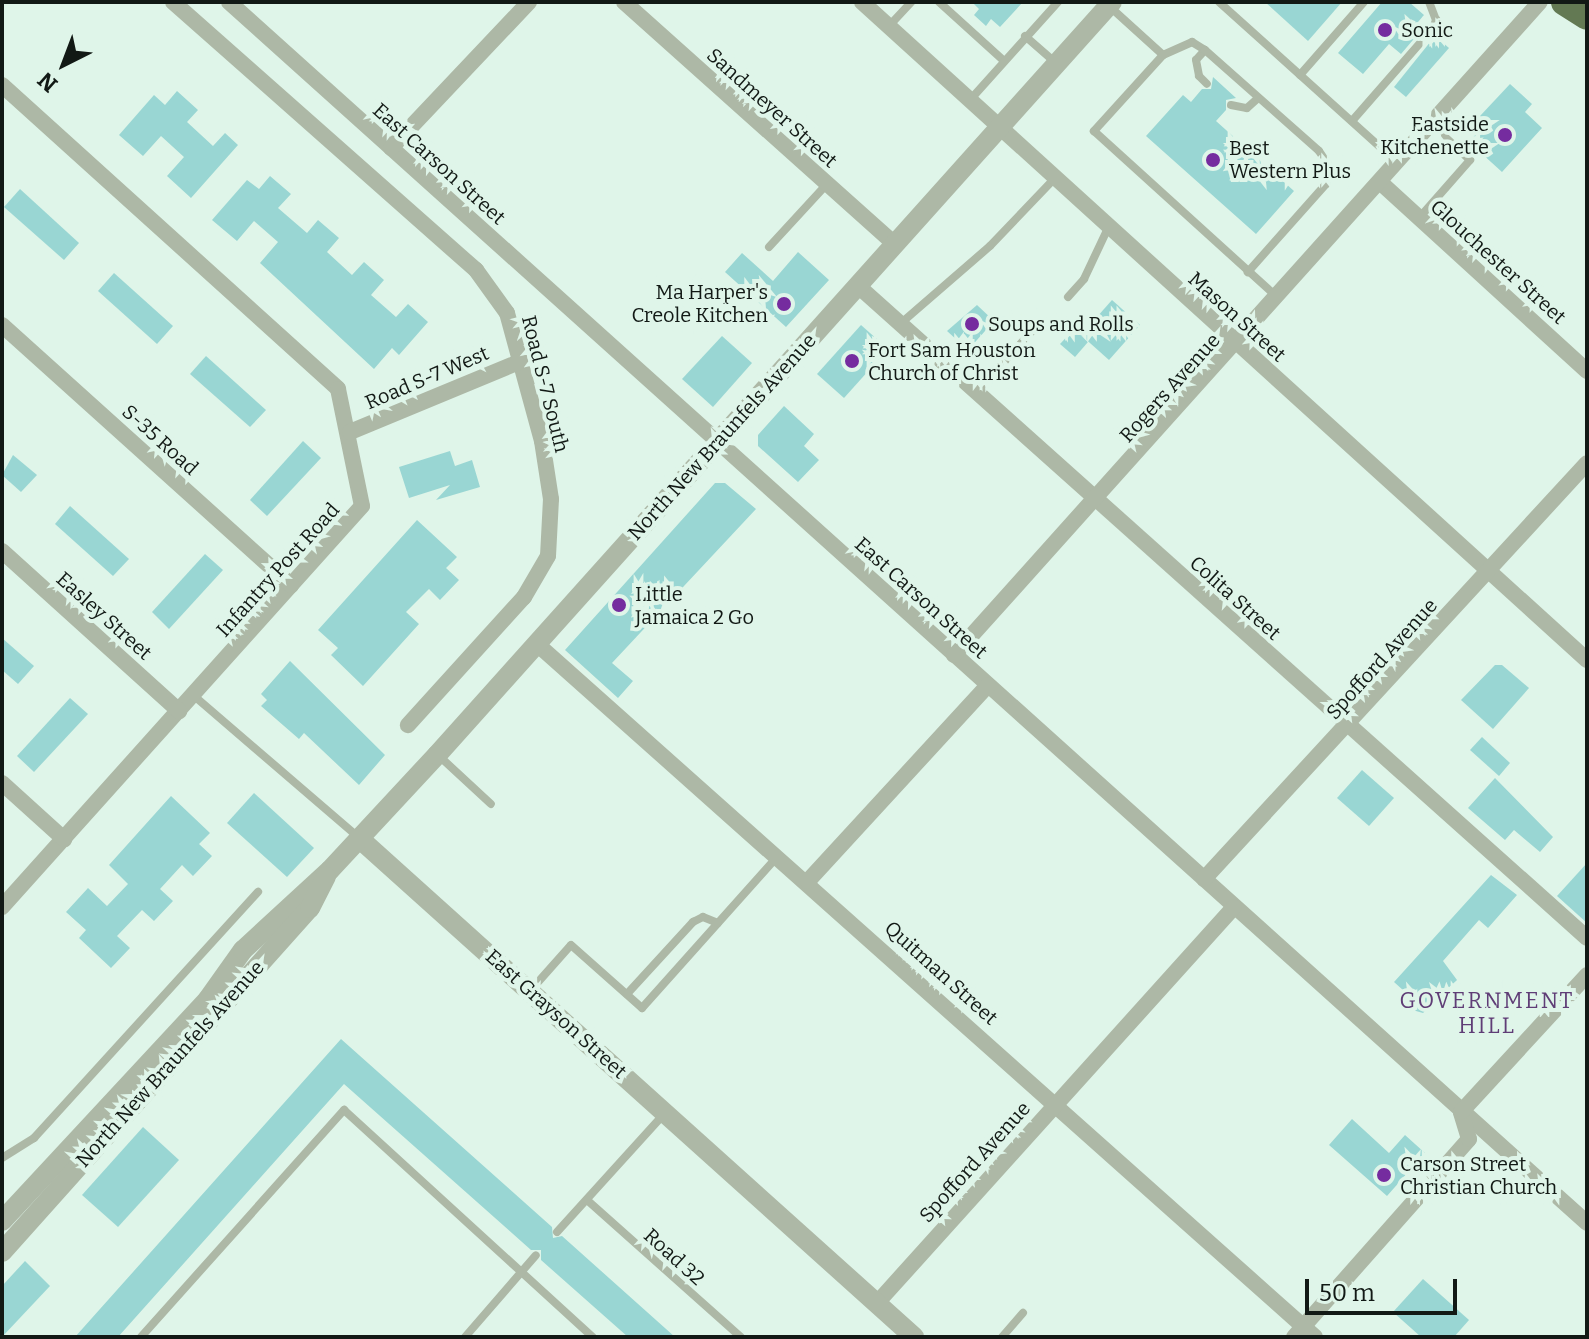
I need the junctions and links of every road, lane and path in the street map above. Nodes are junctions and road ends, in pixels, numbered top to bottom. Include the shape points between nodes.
1 (173, 2) edge
2 (229, 2) edge
3 (529, 2) edge
4 (624, 2) edge
5 (862, 2) edge
6 (911, 2) edge
7 (939, 2) edge
8 (1058, 2) edge
9 (1219, 2) edge
10 (1364, 2) edge
11 (1429, 2) edge
12 (1540, 2) edge
13 (1565, 2) edge
14 (1110, 4) edge
15 (1587, 16) edge
16 (889, 26) junction
17 (1025, 36) junction
18 (1205, 50) junction
19 (1163, 55) junction
20 (1003, 60) junction
21 (1057, 65) junction
22 (1300, 75) junction
23 (1207, 84) dead end
24 (2, 85) edge
25 (1258, 98) junction
26 (969, 101) junction
27 (1231, 105) dead end
28 (1352, 121) junction
29 (1432, 125) junction
30 (1000, 129) junction
31 (391, 148) junction
32 (1399, 163) junction
33 (1055, 178) junction
34 (1381, 183) junction
35 (827, 184) junction
36 (1419, 218) junction
37 (1108, 228) junction
38 (895, 244) junction
39 (769, 247) dead end
40 (1248, 272) junction
41 (857, 285) junction
42 (1068, 297) dead end
43 (1277, 298) junction
44 (900, 324) junction
45 (2, 325) edge
46 (1033, 330) dead end
47 (1237, 344) junction
48 (519, 362) junction
49 (1587, 371) edge
50 (976, 393) junction
51 (350, 432) junction
52 (717, 441) junction
53 (1587, 463) edge
54 (1096, 501) junction
55 (2, 551) edge
56 (1487, 572) junction
57 (291, 585) junction
58 (537, 644) junction
59 (954, 655) junction
60 (1587, 660) edge
61 (988, 685) junction
62 (193, 695) junction
63 (179, 711) junction
64 (408, 725) dead end
65 (1348, 726) junction
66 (437, 755) junction
67 (2, 783) edge
68 (491, 804) dead end
69 (64, 839) junction
70 (360, 839) junction
71 (778, 856) junction
72 (1204, 879) junction
73 (808, 881) junction
74 (258, 892) dead end
75 (2, 907) edge
76 (1234, 907) junction
77 (718, 923) junction
78 (1587, 938) edge
79 (1587, 975) edge
80 (531, 991) junction
81 (627, 994) junction
82 (131, 1093) junction
83 (1056, 1102) junction
84 (1461, 1112) junction
85 (666, 1113) junction
86 (2, 1158) edge
87 (587, 1200) junction
88 (2, 1221) edge
89 (1587, 1223) edge
90 (557, 1232) dead end
91 (2, 1252) edge
92 (536, 1255) dead end
93 (521, 1272) junction
94 (877, 1303) junction
95 (1023, 1313) dead end
96 (1304, 1334) edge
97 (141, 1337) edge
98 (465, 1337) edge
99 (593, 1337) edge
100 (741, 1337) edge
101 (914, 1337) edge
102 (1002, 1337) edge

1 - 48 street, Road S-7 South via 476,270 507,313
2 - 31 street, East Carson Street
3 - 31 street
4 - 35 street, Sandmeyer Street
5 - 16 street, Mason Street
6 - 16 lane
7 - 20 lane
8 - 17 lane
9 - 22 lane
10 - 22 lane
11 - 28 lane via 1436,20 1433,28
12 - 29 street, Rogers Avenue
13 - 15 highway
14 - 19 lane
14 - 21 street, North New Braunfels Avenue
16 - 26 street, Mason Street
17 - 20 lane
17 - 21 lane
18 - 19 lane via 1192,42
18 - 23 lane via 1196,60
18 - 25 lane
19 - 40 lane via 1094,131
20 - 26 lane
21 - 30 street, North New Braunfels Avenue
22 - 28 lane
24 - 51 street, Infantry Post Road via 338,389
25 - 27 lane via 1247,108
25 - 40 lane via 1329,166 1326,184
26 - 30 street, Mason Street
28 - 32 lane
29 - 32 street, Rogers Avenue
29 - 36 lane via 1470,160
30 - 33 street, Mason Street
30 - 38 street, North New Braunfels Avenue
31 - 52 street, East Carson Street
32 - 34 street, Rogers Avenue
33 - 37 street, Mason Street
33 - 44 lane via 990,246
34 - 36 street, Glouchester Street
34 - 43 street, Rogers Avenue
35 - 38 street, Sandmeyer Street
35 - 39 lane
36 - 49 street, Glouchester Street
37 - 42 lane via 1084,279
37 - 47 street, Mason Street
38 - 41 street, North New Braunfels Avenue
40 - 43 lane
41 - 44 street, Colita Street
41 - 52 street, North New Braunfels Avenue
43 - 47 street, Rogers Avenue
44 - 50 street, Colita Street
45 - 57 street, S-35 Road
46 - 50 lane
47 - 54 street, Rogers Avenue
47 - 56 street, Mason Street
48 - 51 street, Road S-7 West
48 - 64 street, Road S-7 South via 542,441 551,499 548,556 524,597
50 - 54 street, Colita Street
51 - 57 street, Infantry Post Road via 362,506
52 - 58 street, North New Braunfels Avenue
52 - 59 street, East Carson Street
53 - 56 street, Spofford Avenue
54 - 59 street, Rogers Avenue
54 - 65 street, Colita Street
55 - 63 street, Easley Street
56 - 60 street, Mason Street
56 - 65 street, Spofford Avenue
57 - 62 street, Infantry Post Road
58 - 66 street, North New Braunfels Avenue
58 - 71 street, Quitman Street
59 - 61 street, East Carson Street
61 - 72 street, East Carson Street
61 - 73 street
62 - 63 street, Infantry Post Road
62 - 70 lane, East Grayson Street
63 - 69 street, Infantry Post Road
65 - 72 street, Spofford Avenue
65 - 78 street, Colita Street
66 - 68 lane
66 - 70 street, North New Braunfels Avenue
67 - 69 street
69 - 75 street, Infantry Post Road
70 - 80 street, East Grayson Street
70 - 82 street, North New Braunfels Avenue via 330,870 310,908
71 - 73 street, Quitman Street
71 - 77 lane
72 - 76 street, East Carson Street
73 - 83 street, Quitman Street
74 - 86 lane via 34,1138
76 - 83 street, Spofford Avenue
76 - 84 street, East Carson Street
77 - 81 lane via 703,917 693,922
77 - 81 lane via 642,1008
79 - 84 street
80 - 81 lane via 571,945
80 - 85 street, East Grayson Street
82 - 88 street, North New Braunfels Avenue
82 - 91 street, North New Braunfels Avenue
83 - 94 street, Spofford Avenue
83 - 96 street, Quitman Street
84 - 89 street, East Carson Street
84 - 96 street via 1469,1139
85 - 87 lane
85 - 94 street, East Grayson Street
87 - 90 lane
87 - 100 lane, Road 32
92 - 93 lane
93 - 97 lane via 344,1110
93 - 98 lane
93 - 99 lane
94 - 101 street, East Grayson Street
95 - 102 lane

